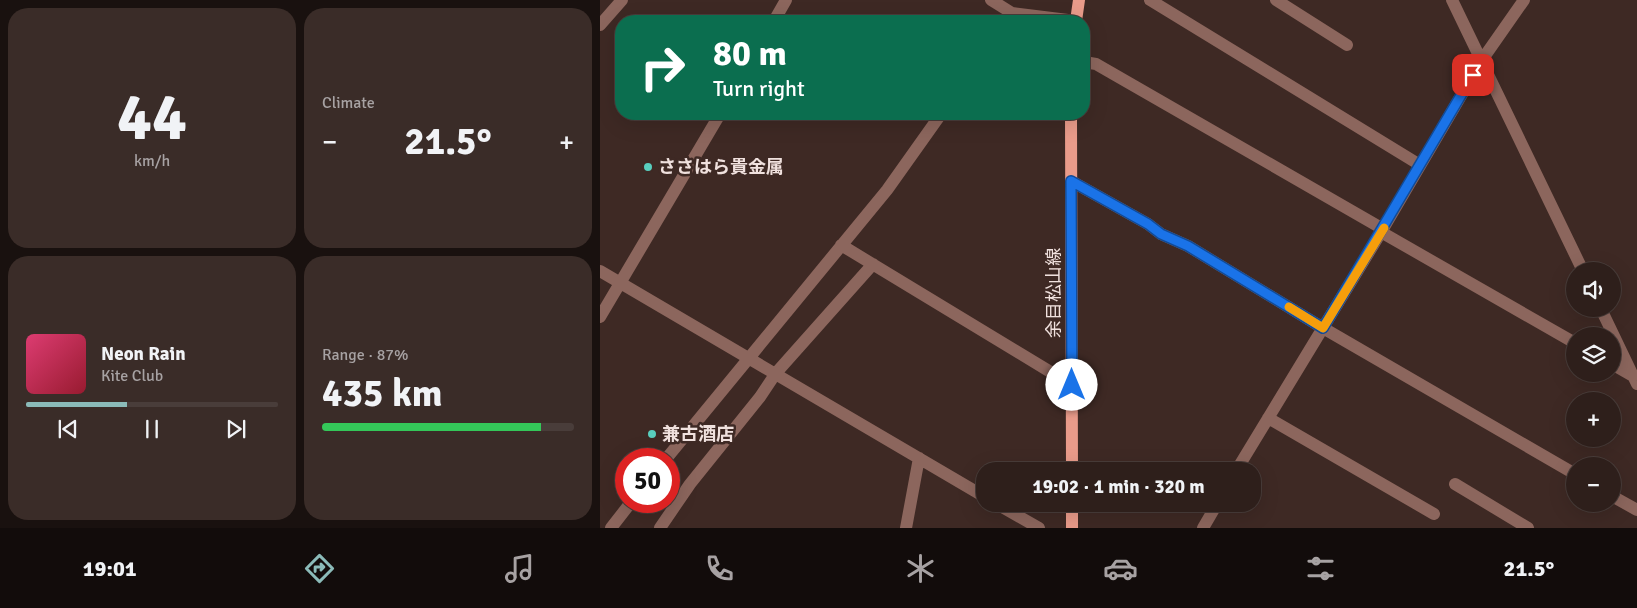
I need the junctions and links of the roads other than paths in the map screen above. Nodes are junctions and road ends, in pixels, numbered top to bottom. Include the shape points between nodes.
1 (622, 0) edge
2 (786, 0) edge
3 (991, 0) edge
4 (1078, 0) edge
5 (1150, 0) edge
6 (1276, 0) edge
7 (1452, 0) edge
8 (1524, 0) edge
9 (777, 15) edge
10 (1007, 15) edge
11 (1077, 15) edge
12 (600, 25) edge
13 (1348, 45) dead end
14 (1482, 60) junction
15 (1090, 63) edge
16 (716, 120) edge
17 (937, 120) edge
18 (1071, 120) edge
19 (1420, 166) junction
20 (1071, 181) junction
21 (1382, 231) junction
22 (841, 245) junction
23 (1579, 262) edge
24 (873, 264) junction
25 (600, 271) edge
26 (620, 283) junction
27 (600, 317) edge
28 (1605, 317) edge
29 (1323, 328) junction
30 (1566, 338) edge
31 (748, 356) junction
32 (1621, 370) edge
33 (776, 373) junction
34 (1635, 380) edge
35 (1072, 385) junction
36 (1268, 418) junction
37 (675, 448) edge
38 (919, 458) junction
39 (1072, 462) edge
40 (1241, 462) edge
41 (1566, 469) edge
42 (1455, 484) dead end
43 (976, 492) edge
44 (1621, 501) edge
45 (1637, 510) edge
46 (1011, 512) edge
47 (1072, 512) edge
48 (1212, 512) edge
49 (623, 513) edge
50 (1434, 514) dead end
51 (611, 528) edge
52 (660, 528) edge
53 (906, 528) edge
54 (1039, 528) edge
55 (1072, 528) edge
56 (1203, 528) edge
57 (1528, 528) edge

1 - 12 street
2 - 9 street
3 - 10 street
4 - 11 main road
5 - 19 street
6 - 13 street
7 - 14 street
8 - 14 street
14 - 19 street
14 - 23 street
15 - 21 street
16 - 26 street
17 - 22 street via 887,190
18 - 20 main road, 余目松山線
19 - 21 street
20 - 29 street via 1161,234 1188,246
20 - 35 main road, 余目松山線
21 - 29 street
21 - 30 street
22 - 24 street
22 - 31 street
24 - 33 street
24 - 35 street
25 - 26 street
26 - 27 street
26 - 31 street
28 - 34 street
29 - 36 street
29 - 41 street
31 - 33 street
31 - 37 street
32 - 34 street
33 - 38 street
33 - 52 street
35 - 39 main road, 余目松山線
36 - 40 street
36 - 50 street
38 - 43 street
38 - 53 street
42 - 57 street
44 - 45 street
46 - 54 street
47 - 55 main road
48 - 56 street
49 - 51 street

